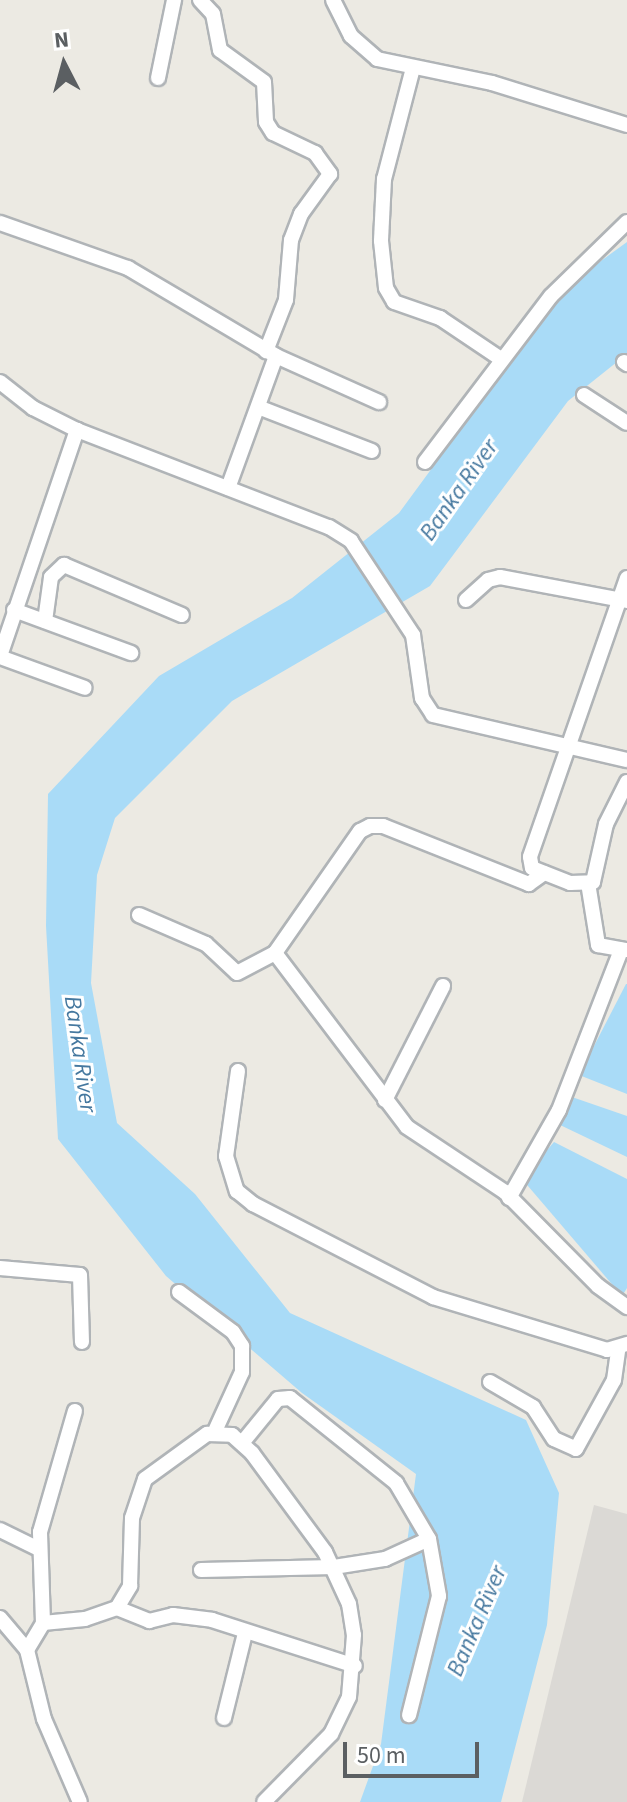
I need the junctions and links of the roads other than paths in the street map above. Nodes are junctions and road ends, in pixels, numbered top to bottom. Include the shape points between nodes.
1 (174, 0) edge
2 (200, 0) edge
3 (333, 0) edge
4 (413, 68) junction
5 (158, 78) dead end
6 (627, 125) edge
7 (627, 222) edge
8 (0, 223) edge
9 (271, 354) junction
10 (501, 359) junction
11 (0, 382) edge
12 (584, 395) dead end
13 (379, 402) dead end
14 (258, 407) junction
15 (627, 423) edge
16 (77, 430) junction
17 (372, 451) dead end
18 (425, 462) dead end
19 (228, 488) junction
20 (627, 578) edge
21 (466, 600) dead end
22 (624, 600) edge
23 (14, 610) junction
24 (182, 615) dead end
25 (45, 621) junction
26 (3, 634) edge
27 (131, 653) dead end
28 (0, 656) edge
29 (85, 688) dead end
30 (572, 749) junction
31 (627, 760) edge
32 (627, 782) edge
33 (544, 873) junction
34 (588, 883) junction
35 (139, 915) dead end
36 (624, 950) edge
37 (275, 953) junction
38 (443, 986) dead end
39 (238, 1071) dead end
40 (385, 1100) junction
41 (509, 1198) junction
42 (0, 1268) edge
43 (179, 1292) dead end
44 (627, 1307) edge
45 (82, 1342) dead end
46 (622, 1347) edge
47 (490, 1382) dead end
48 (620, 1383) edge
49 (75, 1411) dead end
50 (215, 1431) junction
51 (242, 1443) junction
52 (0, 1530) edge
53 (429, 1539) junction
54 (39, 1549) junction
55 (334, 1567) junction
56 (201, 1570) dead end
57 (117, 1608) junction
58 (0, 1618) edge
59 (43, 1623) junction
60 (245, 1633) junction
61 (27, 1650) junction
62 (355, 1666) junction
63 (409, 1715) dead end
64 (224, 1718) dead end
65 (80, 1802) edge
66 (264, 1802) edge

1 - 5 street
2 - 9 street via 213,14 220,50 264,82 266,122 273,133 315,153 330,174 301,214 291,240 286,300
3 - 4 street via 363,50
4 - 6 street via 492,83
4 - 10 street via 380,211 386,288 394,302 440,318
7 - 10 street via 551,296
8 - 9 street via 128,268
9 - 13 street
9 - 14 street
10 - 18 street
11 - 16 street via 33,408
12 - 15 street
14 - 17 street
14 - 19 street
16 - 19 street
16 - 23 street
19 - 30 street via 329,527 351,541 413,635 422,698 433,715
20 - 22 street
21 - 22 street via 488,580 500,577
22 - 30 street
23 - 25 street
23 - 26 street
24 - 25 street via 64,565 51,577
25 - 27 street
26 - 28 street
28 - 29 street
30 - 31 street
30 - 33 street via 530,857 532,868
32 - 34 street via 606,824 597,872
33 - 34 street
33 - 37 street via 529,884 383,826 370,826 360,831
34 - 36 street via 598,945
35 - 37 street via 206,944 237,973
36 - 41 street via 559,1110
37 - 40 street
38 - 40 street
39 - 46 street via 226,1156 233,1183 253,1204 433,1297 567,1340
40 - 41 street via 419,1137
41 - 44 street via 598,1286
42 - 45 street via 80,1275
43 - 50 street via 233,1332 242,1346 242,1372
46 - 48 street
47 - 48 street via 533,1407 554,1439 571,1449 580,1446
49 - 54 street
50 - 51 street
50 - 57 street via 145,1479 132,1518 130,1586
51 - 53 street via 278,1399 290,1398 396,1483
51 - 55 street
52 - 54 street
53 - 55 street via 385,1559
53 - 63 street via 439,1596
54 - 59 street
55 - 56 street
55 - 62 street via 349,1604
57 - 59 street via 85,1619
57 - 60 street via 149,1621 173,1615 212,1620
58 - 61 street
59 - 61 street
60 - 62 street
60 - 64 street
61 - 65 street via 48,1731
62 - 66 street via 349,1697 331,1734

